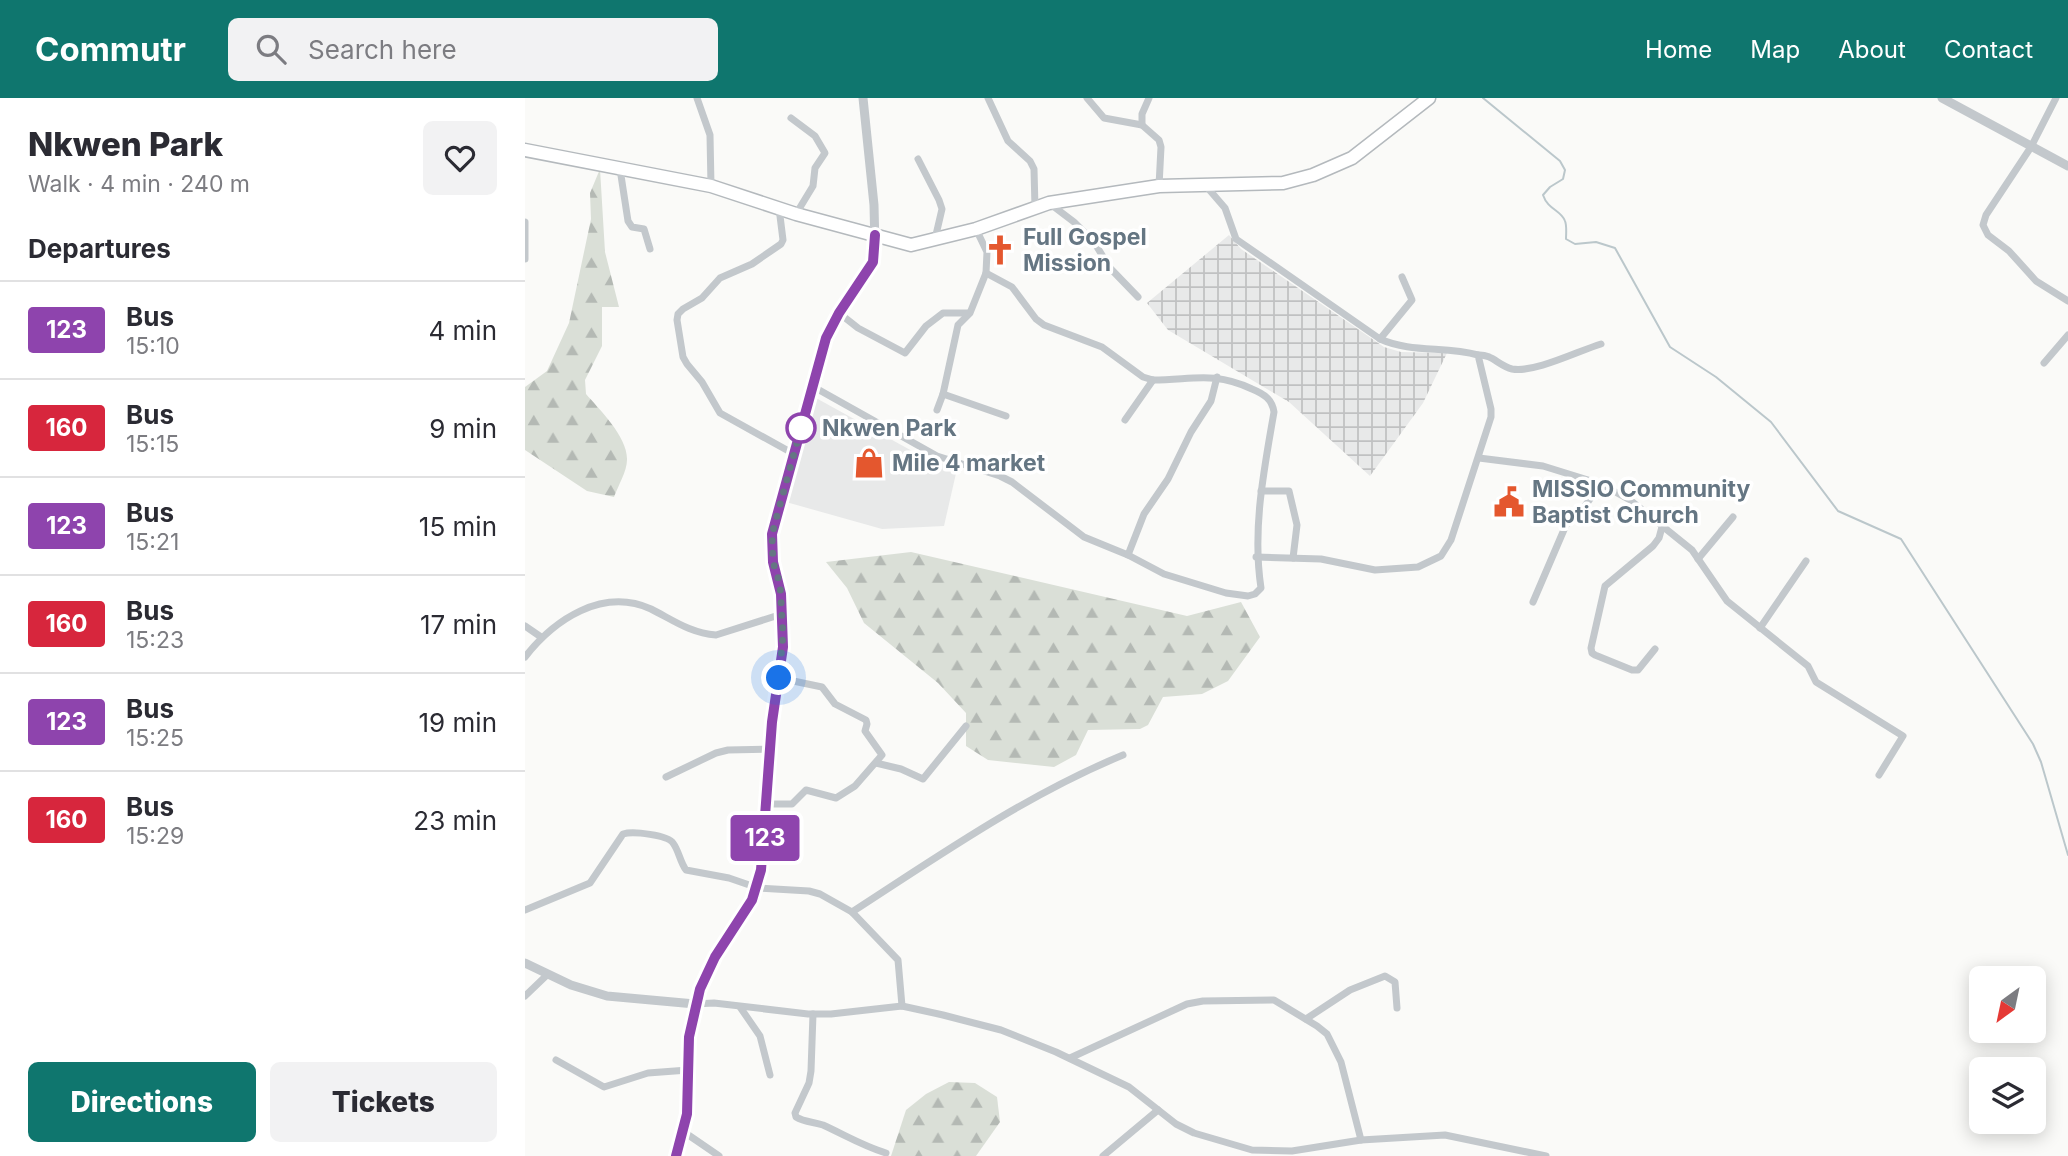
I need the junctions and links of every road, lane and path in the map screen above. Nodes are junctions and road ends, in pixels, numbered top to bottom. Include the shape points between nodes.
1 (697, 98) edge
2 (863, 98) edge
3 (988, 98) edge
4 (1087, 98) edge
5 (1149, 98) edge
6 (1942, 98) edge
7 (2056, 98) edge
8 (1420, 101) edge
9 (791, 118) dead end
10 (1142, 125) junction
11 (2031, 148) junction
12 (525, 150) edge
13 (525, 155) edge
14 (918, 159) dead end
15 (2068, 166) edge
16 (620, 169) junction
17 (711, 186) junction
18 (1159, 186) junction
19 (1206, 186) junction
20 (1049, 203) junction
21 (779, 207) junction
22 (1035, 208) junction
23 (796, 214) junction
24 (525, 222) edge
25 (976, 229) junction
26 (875, 235) junction
27 (935, 240) junction
28 (650, 249) dead end
29 (525, 259) edge
30 (986, 273) junction
31 (1402, 276) dead end
32 (1138, 297) dead end
33 (2068, 301) edge
34 (839, 313) junction
35 (970, 313) junction
36 (2068, 335) edge
37 (1380, 339) junction
38 (1601, 344) dead end
39 (1478, 355) junction
40 (2044, 363) dead end
41 (1217, 377) junction
42 (1153, 380) junction
43 (812, 386) junction
44 (943, 394) junction
45 (937, 410) dead end
46 (1006, 416) dead end
47 (1125, 419) dead end
48 (793, 454) junction
49 (1479, 458) junction
50 (1601, 484) junction
51 (1261, 491) junction
52 (1733, 517) dead end
53 (1662, 527) junction
54 (1128, 555) junction
55 (1256, 557) junction
56 (1293, 558) junction
57 (1698, 559) junction
58 (1806, 561) dead end
59 (1533, 603) dead end
60 (782, 614) junction
61 (525, 626) edge
62 (1760, 628) junction
63 (541, 637) junction
64 (1655, 649) dead end
65 (525, 657) edge
66 (779, 678) junction
67 (966, 726) dead end
68 (770, 749) junction
69 (1123, 755) dead end
70 (876, 763) junction
71 (1879, 775) dead end
72 (666, 777) dead end
73 (767, 804) junction
74 (758, 888) junction
75 (525, 910) edge
76 (852, 912) junction
77 (525, 963) edge
78 (548, 974) junction
79 (700, 989) junction
80 (525, 996) edge
81 (714, 1003) junction
82 (695, 1004) junction
83 (902, 1006) junction
84 (740, 1007) junction
85 (1397, 1008) dead end
86 (813, 1014) junction
87 (1306, 1018) junction
88 (1070, 1058) junction
89 (556, 1060) dead end
90 (688, 1070) junction
91 (770, 1075) dead end
92 (1158, 1110) junction
93 (684, 1132) junction
94 (1361, 1140) junction
95 (1240, 1148) junction
96 (886, 1153) dead end
97 (1253, 1153) edge
98 (676, 1156) edge
99 (719, 1156) edge
100 (1103, 1156) edge
101 (1236, 1156) edge
102 (1546, 1156) edge

1 - 17 street via 710,135
2 - 26 street
3 - 22 street via 1008,141 1034,169
4 - 10 street via 1104,118
5 - 10 street
6 - 11 street
7 - 11 street
8 - 19 highway via 1352,158 1333,168 1283,183
9 - 23 street via 815,136 825,153
10 - 18 street via 1161,147
11 - 15 street
11 - 33 street via 1983,225 1988,236 2036,281
12 - 13 street
12 - 16 highway
14 - 27 street via 942,209
16 - 17 highway
16 - 28 street via 628,221 632,227 644,229
17 - 21 highway
18 - 19 highway
18 - 20 highway
19 - 37 street via 1225,208 1235,239
20 - 22 highway
20 - 32 street via 1094,242 1110,268
21 - 23 highway
21 - 48 street via 781,244 720,278 702,299 683,309 677,320 683,357 720,413
22 - 25 highway
23 - 26 highway
24 - 29 street
25 - 27 highway
25 - 30 street via 987,252
26 - 27 highway via 911,245
26 - 34 street via 873,262
30 - 35 street
30 - 42 street via 1012,287 1044,325 1102,347
31 - 37 street via 1412,300
34 - 35 street via 905,353 943,313
34 - 43 street via 826,338
35 - 44 street via 958,325
36 - 40 street
37 - 39 street via 1399,346
38 - 39 street via 1548,365 1514,369 1488,355
39 - 49 street via 1492,409
41 - 42 street
41 - 51 street via 1255,390 1272,403
41 - 54 street via 1211,401 1144,514
42 - 47 street
43 - 48 street
43 - 54 street via 937,456 1012,482 1084,537
44 - 45 street
44 - 46 street
48 - 60 street via 772,534
49 - 50 street via 1526,462
49 - 56 street via 1447,550 1430,563 1375,570
50 - 53 street via 1630,500
50 - 59 street via 1566,526
51 - 55 street
51 - 56 street via 1289,491 1297,526
52 - 57 street
53 - 57 street
53 - 64 street via 1653,546 1605,586 1591,648 1595,655 1632,670 1641,667
54 - 55 street via 1164,574 1248,596 1261,588
55 - 56 street
57 - 62 street via 1722,596
58 - 62 street
60 - 63 street via 716,635 692,631 650,609 618,602 587,608
60 - 66 street
61 - 63 street
62 - 71 street via 1808,666 1816,682 1903,736
63 - 65 street
66 - 68 street
66 - 70 street via 822,687 835,704 866,720 865,731 882,755
67 - 70 street via 923,779
68 - 72 street via 716,753
68 - 73 street
69 - 76 street via 1082,771 967,836
70 - 73 street via 837,798 806,790 792,804
73 - 74 street
74 - 75 street via 686,870 669,839 630,832 620,838 590,883
74 - 76 street via 809,891
74 - 79 street
76 - 83 street via 898,960
77 - 78 street
78 - 80 street
78 - 82 street via 607,996
79 - 81 street
79 - 82 street
81 - 82 street
81 - 84 street
82 - 90 street
83 - 86 street
83 - 88 street via 1001,1030
84 - 86 street
84 - 91 street via 759,1036
85 - 87 street via 1395,982 1385,976 1350,990
86 - 96 street via 811,1072 796,1117
87 - 88 street via 1274,1000 1203,1001 1148,1020
87 - 94 street via 1327,1034 1342,1062
88 - 92 street via 1121,1082
89 - 90 street via 604,1087 648,1073
90 - 93 street
92 - 95 street via 1193,1133
92 - 100 street
93 - 98 street
93 - 99 street
94 - 97 street
94 - 102 street via 1445,1135
95 - 97 street
95 - 101 street

